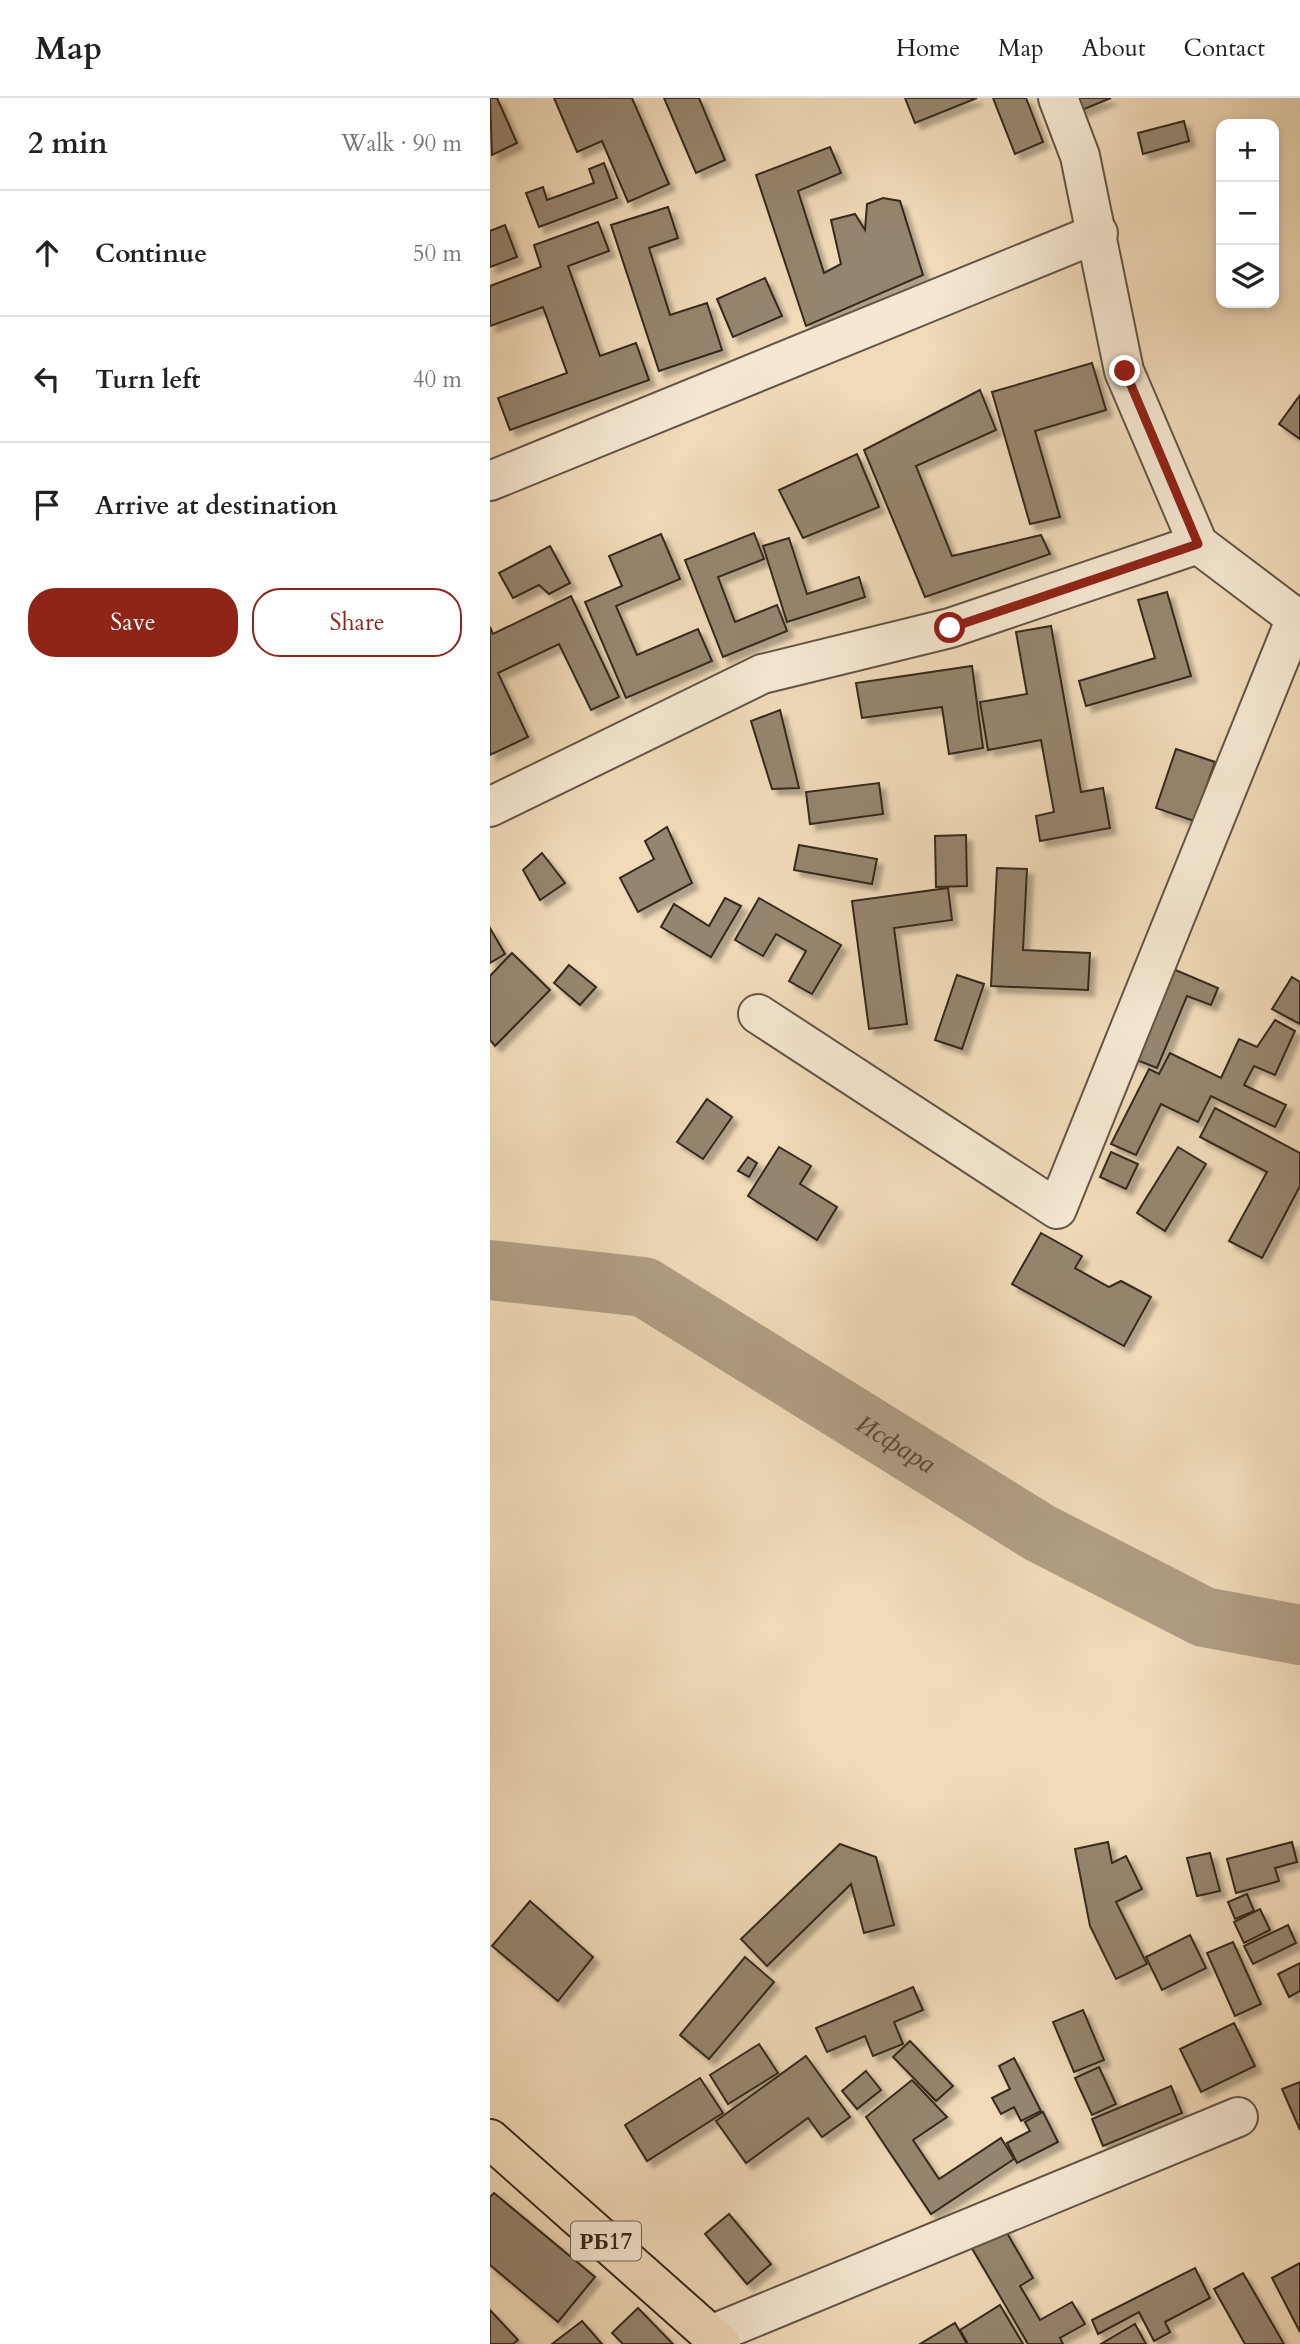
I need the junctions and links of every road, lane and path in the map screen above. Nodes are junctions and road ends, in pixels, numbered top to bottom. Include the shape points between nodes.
1 (1058, 98) edge
2 (1098, 233) junction
3 (490, 481) edge
4 (1198, 544) junction
5 (1298, 620) edge
6 (490, 807) edge
7 (758, 1014) dead end
8 (1238, 2117) dead end
9 (490, 2139) edge
10 (716, 2339) edge

1 - 2 street via 1080,156
2 - 3 street
2 - 4 street via 1125,371
4 - 5 street
4 - 6 street via 950,628 762,674
5 - 7 street via 1057,1209
8 - 10 street
9 - 10 main road, РБ17

